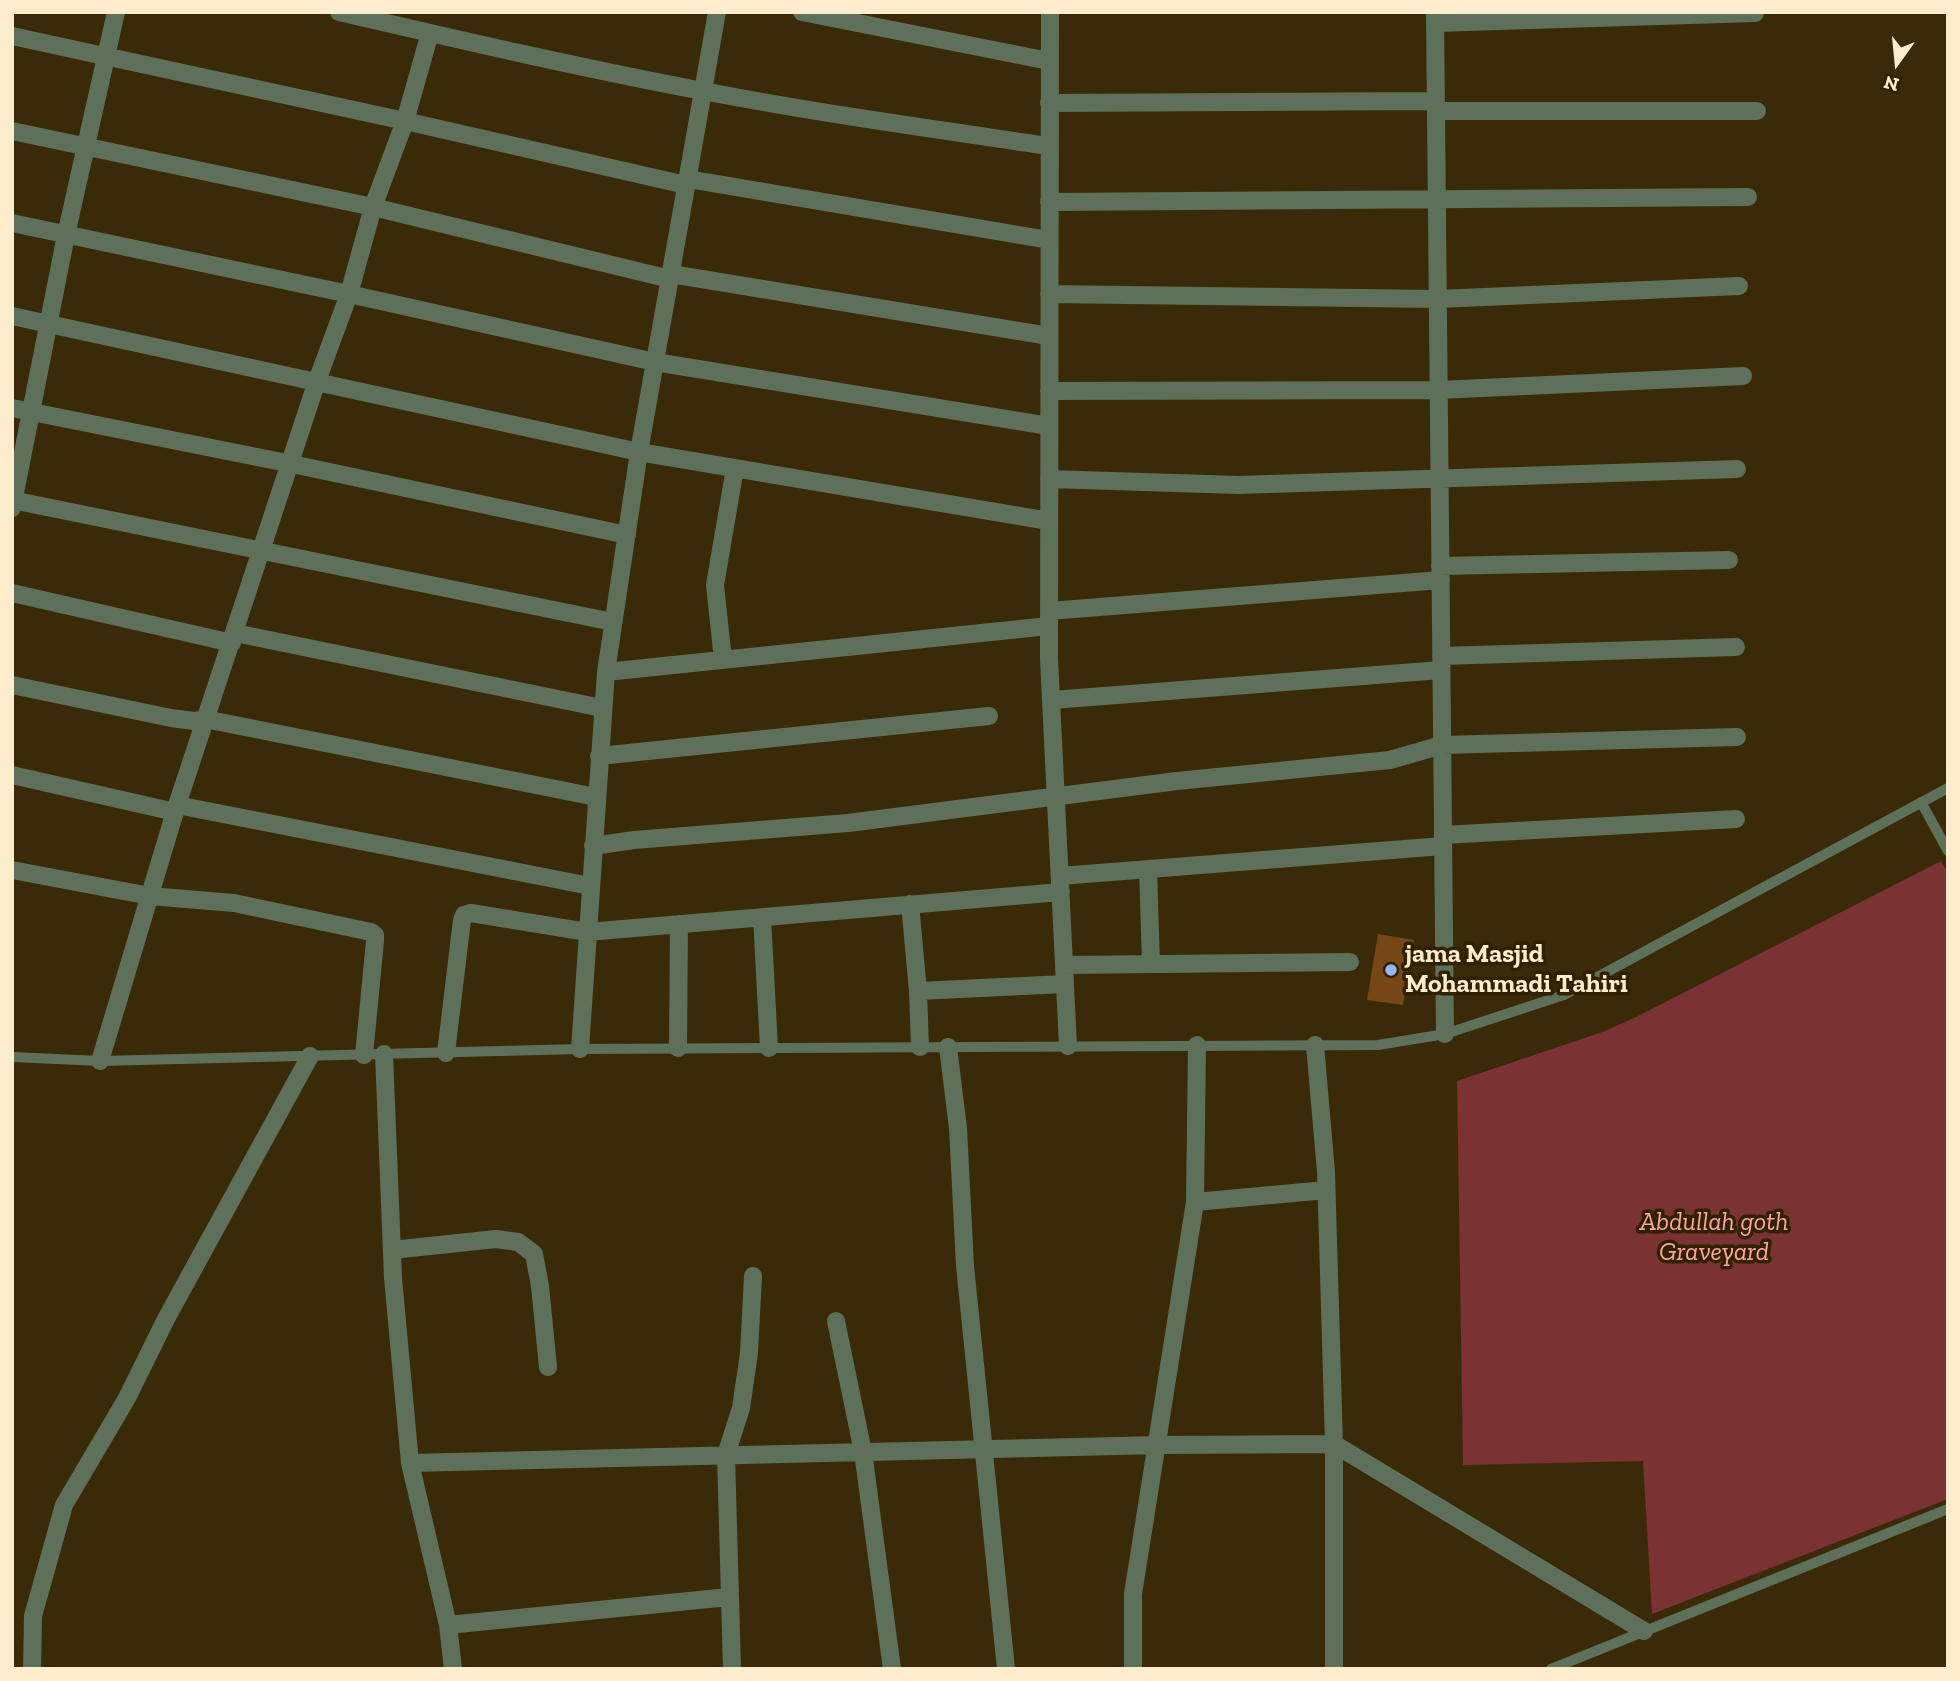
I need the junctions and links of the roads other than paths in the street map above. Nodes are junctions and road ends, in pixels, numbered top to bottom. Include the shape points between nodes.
1 (116, 12) edge
2 (339, 12) edge
3 (717, 12) edge
4 (802, 12) edge
5 (1050, 12) edge
6 (1755, 13) edge
7 (1435, 17) edge
8 (430, 33) junction
9 (12, 36) edge
10 (107, 57) junction
11 (1049, 61) junction
12 (703, 91) junction
13 (1049, 103) junction
14 (1436, 106) junction
15 (1757, 111) dead end
16 (405, 121) junction
17 (12, 131) edge
18 (85, 145) junction
19 (1049, 146) junction
20 (687, 182) junction
21 (1748, 197) dead end
22 (1437, 200) junction
23 (1049, 202) junction
24 (373, 207) junction
25 (12, 223) edge
26 (66, 235) junction
27 (1049, 240) junction
28 (670, 276) junction
29 (1738, 286) dead end
30 (1049, 293) junction
31 (349, 294) junction
32 (1438, 299) junction
33 (12, 316) edge
34 (48, 323) junction
35 (1049, 336) junction
36 (655, 362) junction
37 (1743, 376) dead end
38 (317, 381) junction
39 (1439, 390) junction
40 (1049, 391) junction
41 (21, 410) edge
42 (1049, 426) junction
43 (639, 452) junction
44 (292, 464) junction
45 (735, 468) junction
46 (1737, 469) dead end
47 (1049, 479) junction
48 (1440, 479) junction
49 (13, 503) edge
50 (1049, 521) junction
51 (627, 535) junction
52 (263, 551) junction
53 (1729, 560) dead end
54 (1441, 573) junction
55 (12, 593) edge
56 (1049, 618) junction
57 (613, 622) junction
58 (234, 638) junction
59 (1736, 647) dead end
60 (723, 660) junction
61 (1441, 663) junction
62 (606, 672) junction
63 (12, 685) edge
64 (1052, 700) junction
65 (602, 708) junction
66 (989, 716) dead end
67 (205, 719) junction
68 (1737, 737) dead end
69 (1442, 745) junction
70 (599, 756) junction
71 (12, 775) edge
72 (1948, 788) edge
73 (596, 797) junction
74 (1056, 797) junction
75 (1921, 802) junction
76 (176, 808) junction
77 (1736, 819) dead end
78 (1443, 841) junction
79 (593, 846) junction
80 (1948, 850) edge
81 (1148, 869) junction
82 (12, 870) edge
83 (1060, 884) junction
84 (590, 886) junction
85 (150, 896) junction
86 (910, 904) junction
87 (762, 917) junction
88 (679, 924) junction
89 (587, 932) junction
90 (1350, 962) dead end
91 (1151, 964) junction
92 (1064, 965) junction
93 (1065, 984) junction
94 (918, 992) junction
95 (1445, 1034) junction
96 (1197, 1045) junction
97 (1315, 1045) junction
98 (1068, 1046) junction
99 (920, 1047) junction
100 (948, 1047) junction
101 (678, 1048) junction
102 (769, 1048) junction
103 (580, 1049) junction
104 (446, 1053) junction
105 (384, 1054) junction
106 (364, 1055) junction
107 (310, 1056) junction
108 (12, 1057) edge
109 (100, 1061) junction
110 (1326, 1191) junction
111 (1195, 1202) junction
112 (392, 1250) junction
113 (753, 1276) dead end
114 (836, 1321) dead end
115 (548, 1367) dead end
116 (1334, 1444) junction
117 (1158, 1445) junction
118 (985, 1449) junction
119 (863, 1452) junction
120 (726, 1455) junction
121 (410, 1463) junction
122 (1948, 1509) edge
123 (729, 1597) junction
124 (448, 1625) junction
125 (1644, 1631) junction
126 (32, 1669) edge
127 (453, 1669) edge
128 (732, 1669) edge
129 (892, 1669) edge
130 (1006, 1669) edge
131 (1133, 1669) edge
132 (1334, 1669) edge
133 (1551, 1669) edge

1 - 10 street
2 - 8 street
3 - 12 street
4 - 11 street
5 - 11 street
6 - 7 street
7 - 14 street
8 - 12 street
8 - 16 street
9 - 10 street
10 - 16 street
10 - 18 street
11 - 13 street
12 - 19 street
12 - 20 street
13 - 14 street
13 - 19 street
14 - 15 street
14 - 22 street
16 - 20 street
16 - 24 street
17 - 18 street
18 - 24 street
18 - 26 street
19 - 23 street
20 - 27 street
20 - 28 street
21 - 22 street
22 - 23 street
22 - 32 street
23 - 27 street
24 - 28 street
24 - 31 street
25 - 26 street
26 - 31 street
26 - 34 street
27 - 30 street
28 - 35 street
28 - 36 street
29 - 32 street
30 - 32 street
30 - 35 street
31 - 36 street
31 - 38 street
32 - 39 street
33 - 34 street
34 - 38 street
34 - 41 street
35 - 40 street
36 - 42 street
36 - 43 street
37 - 39 street
38 - 43 street
38 - 44 street
39 - 40 street
39 - 48 street
40 - 42 street
41 - 44 street
41 - 49 street
42 - 47 street
43 - 45 street
43 - 51 street
44 - 51 street
44 - 52 street
45 - 50 street
45 - 60 street via 715,585
46 - 48 street
47 - 48 street via 1238,485
47 - 50 street
48 - 54 street
49 - 52 street
50 - 56 street
51 - 57 street
52 - 57 street
52 - 58 street
53 - 54 street
54 - 56 street
54 - 61 street
55 - 58 street
56 - 60 street
56 - 64 street
57 - 62 street
58 - 65 street
58 - 67 street
59 - 61 street
60 - 62 street
61 - 64 street
61 - 69 street
62 - 65 street
63 - 67 street via 171,718
64 - 74 street
65 - 70 street
66 - 70 street
67 - 73 street
67 - 76 street
68 - 69 street
69 - 74 street via 1390,760 1177,780
69 - 78 street
70 - 73 street
71 - 76 street
72 - 75 lane
73 - 79 street
74 - 79 street
74 - 83 street
75 - 80 lane
75 - 95 lane via 1564,995
76 - 84 street
76 - 85 street
77 - 78 street
78 - 81 street
78 - 95 street
79 - 84 street
81 - 83 street
81 - 91 street
82 - 85 street
83 - 86 street
83 - 92 street
84 - 89 street
85 - 106 street via 234,903 371,932 375,942
85 - 109 street
86 - 87 street
86 - 94 street
87 - 88 street
87 - 102 street
88 - 89 street
88 - 101 street
89 - 103 street
89 - 104 street via 464,915
90 - 91 street
91 - 92 street
92 - 93 street
93 - 94 street
93 - 98 street
94 - 99 street
95 - 97 lane via 1378,1045
96 - 97 lane
96 - 98 lane
96 - 111 street
97 - 110 street
98 - 100 lane
99 - 100 lane
99 - 102 lane
100 - 118 street
101 - 102 lane
101 - 103 lane
103 - 104 lane
104 - 105 lane
105 - 106 lane
105 - 112 street
106 - 107 lane
107 - 109 lane
107 - 126 street via 127,1398 64,1505 33,1616
108 - 109 lane
110 - 111 street
110 - 116 street
111 - 117 street
112 - 115 street via 496,1239 518,1241 534,1254
112 - 121 street
113 - 120 street via 741,1408
114 - 119 street
116 - 117 street
116 - 125 street
116 - 132 street
117 - 118 street
117 - 131 street via 1133,1594
118 - 119 street
118 - 130 street
119 - 120 street
119 - 129 street
120 - 121 street
120 - 123 street
121 - 124 street
122 - 125 lane
123 - 124 street
123 - 128 street
124 - 127 street
125 - 133 lane

